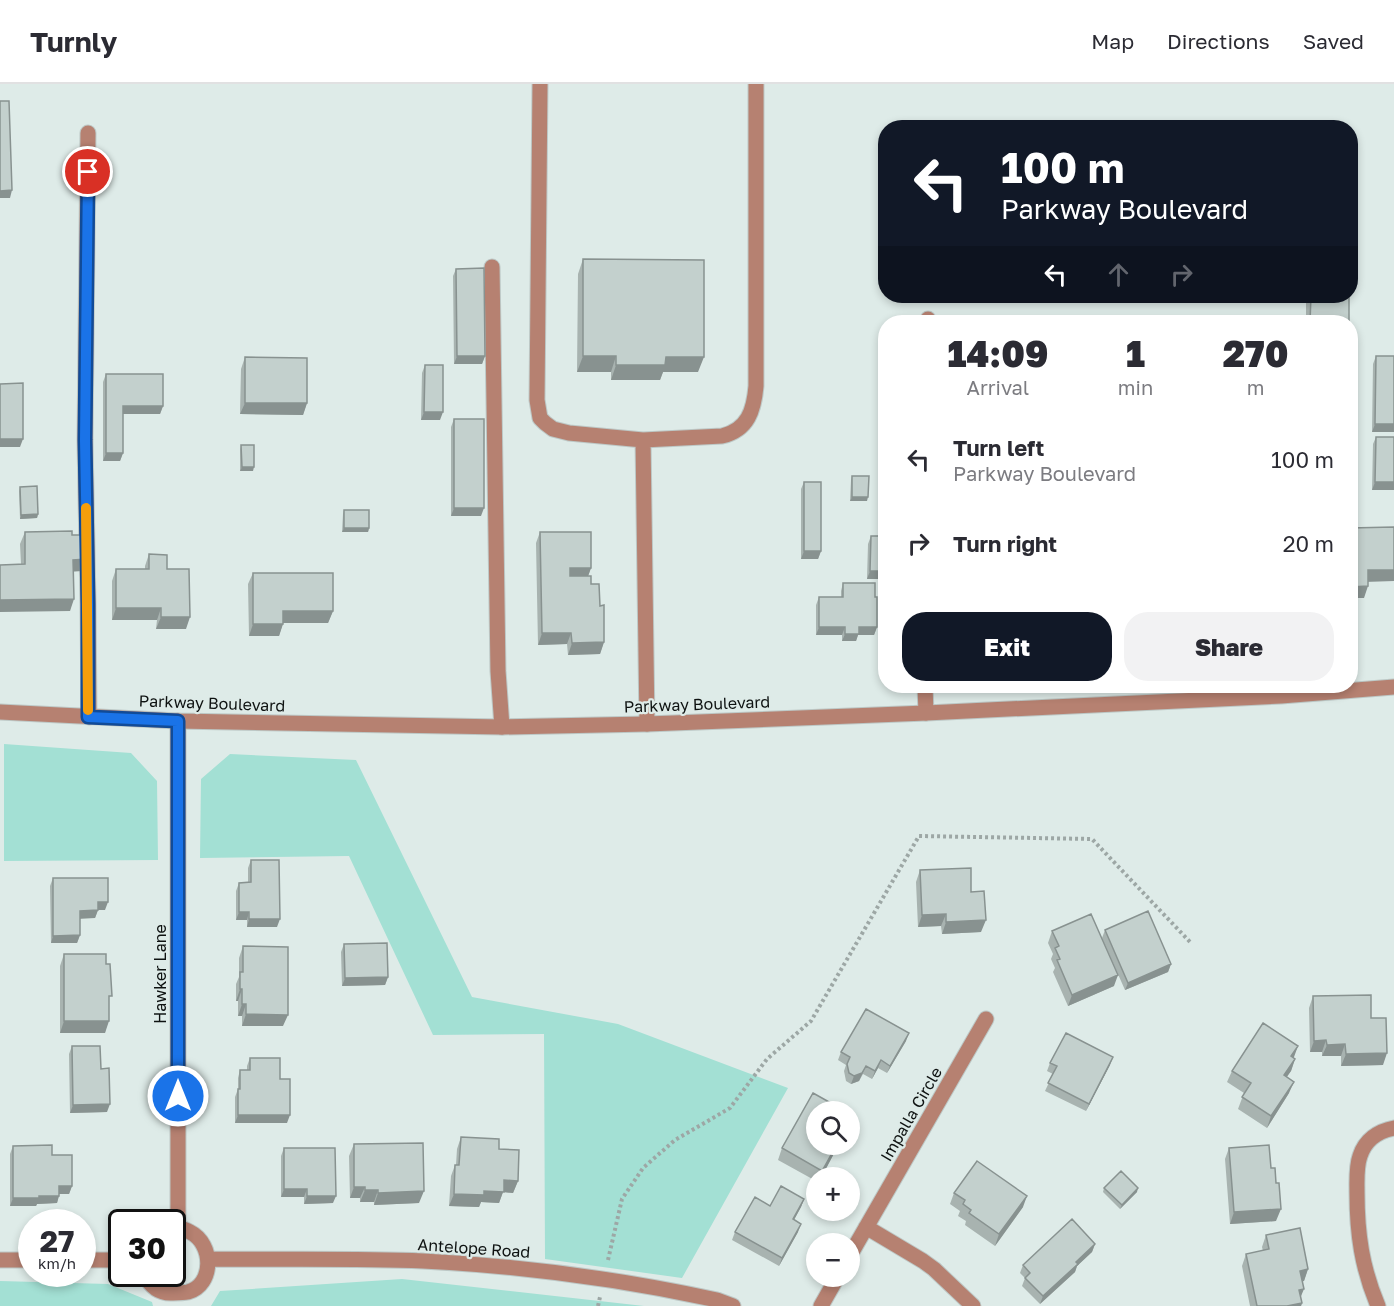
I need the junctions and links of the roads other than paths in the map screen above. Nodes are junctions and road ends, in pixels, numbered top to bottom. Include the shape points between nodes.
1 (540, 84) edge
2 (756, 84) edge
3 (88, 133) dead end
4 (492, 267) dead end
5 (643, 440) junction
6 (1394, 687) edge
7 (1358, 688) edge
8 (925, 693) edge
9 (1250, 693) edge
10 (0, 712) edge
11 (926, 713) junction
12 (88, 717) junction
13 (178, 721) junction
14 (647, 724) junction
15 (502, 727) junction
16 (986, 1020) dead end
17 (1394, 1128) edge
18 (175, 1209) edge
19 (866, 1227) junction
20 (186, 1231) edge
21 (860, 1238) edge
22 (209, 1259) junction
23 (0, 1260) edge
24 (18, 1260) edge
25 (154, 1287) edge
26 (832, 1287) edge
27 (178, 1299) edge
28 (733, 1306) edge
29 (821, 1306) edge
30 (973, 1306) edge
31 (1378, 1306) edge

1 - 5 street via 540,418 553,429 569,433
2 - 5 street via 755,400 751,412 734,433
3 - 12 street
4 - 15 street
5 - 14 street
6 - 7 street, Parkway Boulevard
8 - 11 street
9 - 11 street, Parkway Boulevard
10 - 12 street, Parkway Boulevard
11 - 14 street, Parkway Boulevard
12 - 13 street, Parkway Boulevard
13 - 15 street, Parkway Boulevard
13 - 18 street, Hawker Lane
14 - 15 street, Parkway Boulevard
16 - 19 street, Impalla Circle
17 - 31 street via 1376,1134 1365,1144 1358,1164 1358,1232 1369,1286
19 - 21 street, Impalla Circle
19 - 30 street via 929,1265
20 - 22 street via 196,1234
22 - 27 street via 205,1278
22 - 28 street, Antelope Road via 381,1260 504,1266 604,1279
23 - 24 street
25 - 27 street
26 - 29 street

